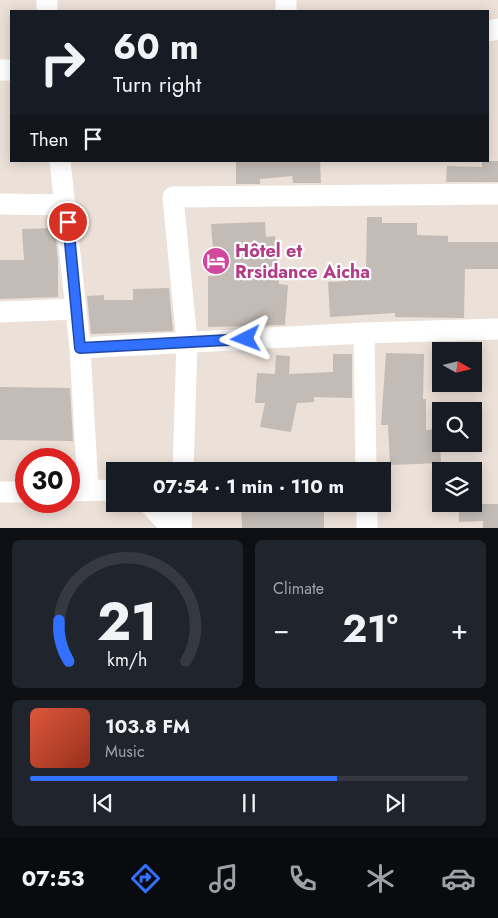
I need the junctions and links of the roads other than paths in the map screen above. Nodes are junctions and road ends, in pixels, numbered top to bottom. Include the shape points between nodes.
1 (60, 162) edge
2 (498, 194) edge
3 (0, 204) edge
4 (66, 204) junction
5 (76, 310) junction
6 (0, 312) edge
7 (498, 330) edge
8 (364, 333) junction
9 (187, 342) junction
10 (80, 348) junction
11 (79, 448) edge
12 (183, 462) edge
13 (366, 462) edge
14 (80, 490) edge
15 (106, 490) edge
16 (0, 492) edge
17 (15, 492) edge
18 (157, 512) edge
19 (182, 512) edge
20 (367, 512) edge
21 (172, 528) edge
22 (181, 528) edge
23 (367, 528) edge

1 - 4 street
2 - 9 street via 174,197
3 - 4 street
4 - 5 street
5 - 6 street
5 - 10 street
7 - 8 street
8 - 9 street
8 - 13 street
9 - 10 street
9 - 12 street
10 - 11 street
14 - 15 street
16 - 17 street
18 - 21 street
19 - 22 street
20 - 23 street

